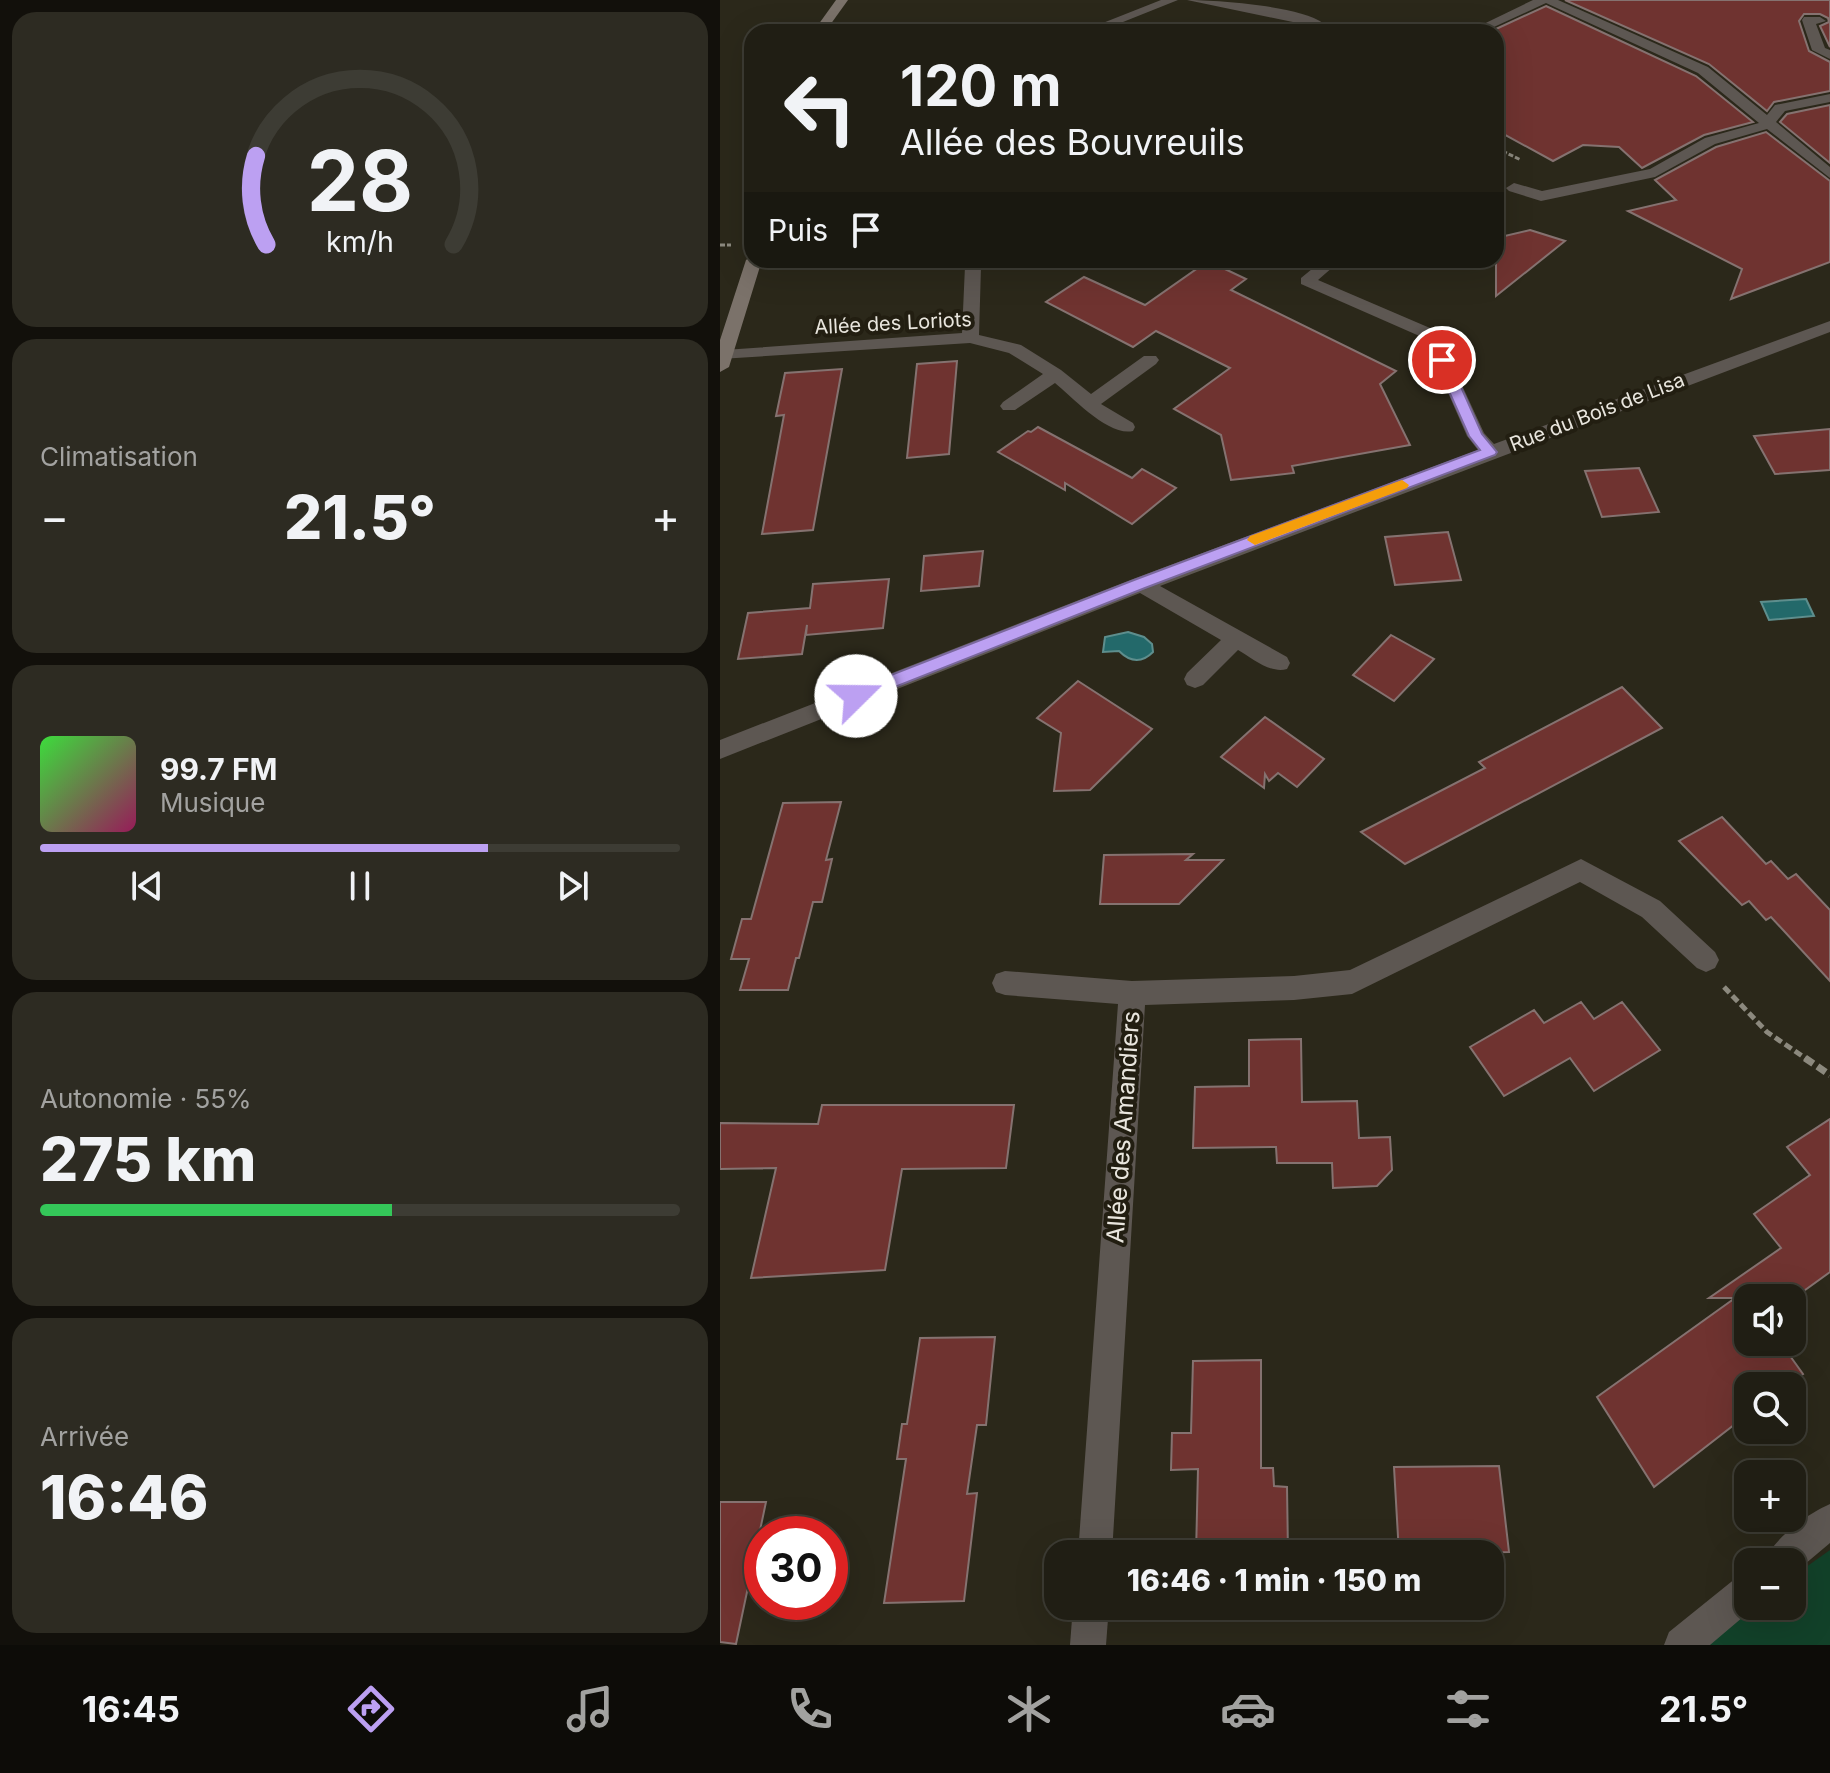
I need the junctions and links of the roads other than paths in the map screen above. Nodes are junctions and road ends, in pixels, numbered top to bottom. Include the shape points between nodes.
1 (842, 0) edge
2 (1172, 0) edge
3 (1193, 0) edge
4 (1550, 2) edge
5 (1820, 21) dead end
6 (1317, 23) dead end
7 (825, 24) edge
8 (1108, 24) edge
9 (1494, 24) edge
10 (1830, 55) edge
11 (1830, 98) edge
12 (1767, 124) junction
13 (1830, 174) edge
14 (1514, 188) dead end
15 (752, 268) edge
16 (973, 268) edge
17 (1323, 268) edge
18 (1830, 326) edge
19 (970, 338) junction
20 (1150, 360) dead end
21 (722, 361) edge
22 (1055, 374) junction
23 (1091, 403) junction
24 (1009, 406) dead end
25 (1126, 427) dead end
26 (1490, 452) junction
27 (1140, 584) junction
28 (1236, 639) junction
29 (1279, 663) dead end
30 (1195, 679) dead end
31 (720, 750) edge
32 (1706, 960) road end
33 (1005, 983) dead end
34 (1132, 993) junction
35 (1830, 1521) edge
36 (1096, 1540) edge
37 (1798, 1548) edge
38 (1734, 1602) edge
39 (1090, 1620) edge
40 (1088, 1645) edge
41 (1682, 1645) edge

1 - 7 street
2 - 8 street
3 - 6 street
4 - 9 street
4 - 12 street via 1703,70
5 - 10 street via 1808,20 1819,50
11 - 12 street via 1780,108
12 - 13 street
12 - 14 street via 1710,141 1655,173 1541,196
15 - 21 street
16 - 19 street
17 - 26 street via 1307,281 1431,335 1476,436
18 - 26 street, Rue du Bois de Lisa
19 - 21 street, Allée des Loriots
19 - 22 street, Allée des Loriots via 1015,349
20 - 23 street
22 - 23 street, Allée des Loriots
22 - 24 street
23 - 25 street, Allée des Loriots
26 - 27 street, Rue du Bois de Lisa
27 - 28 street
27 - 31 street, Rue du Bois de Lisa
28 - 29 street
28 - 30 street
32 - 34 street, Allée des Amandiers via 1651,909 1581,870 1352,982
33 - 34 street
34 - 36 street, Allée des Amandiers
35 - 37 street
38 - 41 street
39 - 40 street

